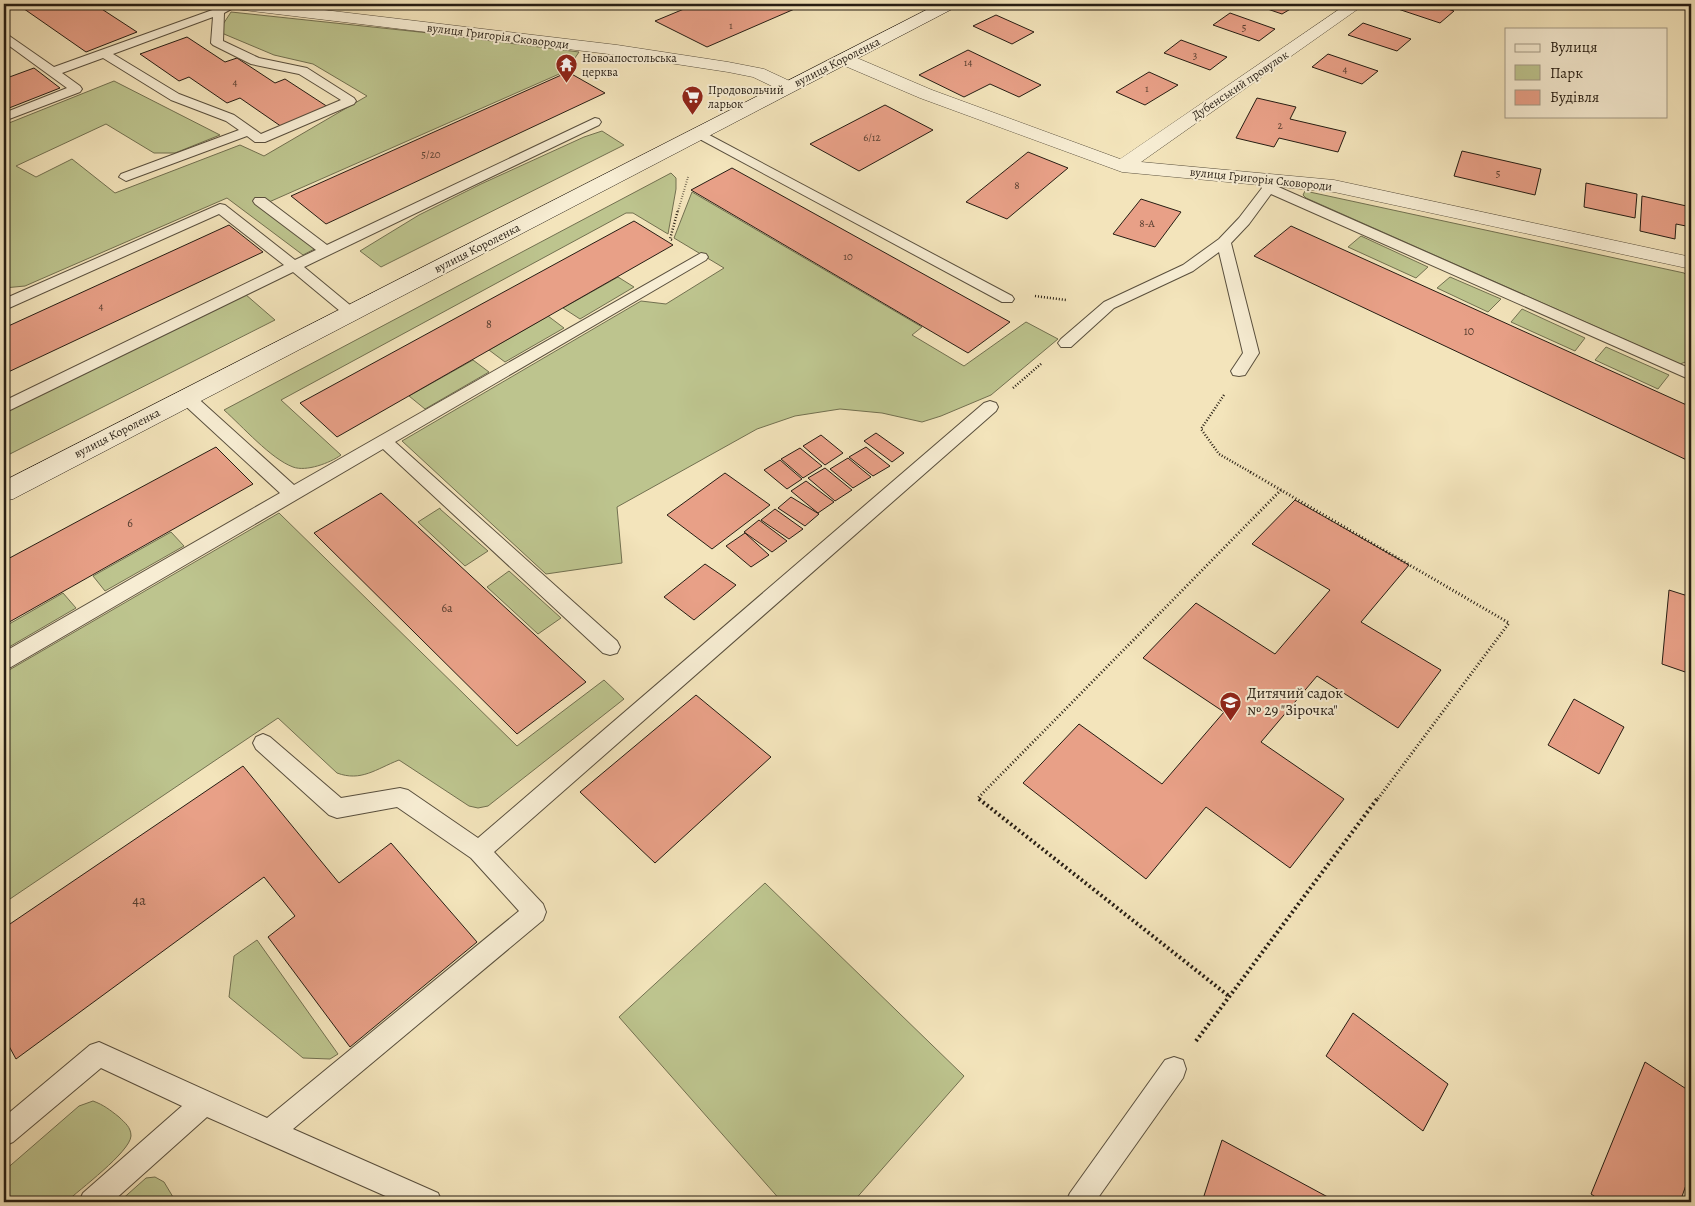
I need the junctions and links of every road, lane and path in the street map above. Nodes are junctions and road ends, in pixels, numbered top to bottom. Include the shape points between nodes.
1 (950, 4) edge
2 (1358, 4) edge
3 (231, 6) edge
4 (4, 37) edge
5 (103, 53) junction
6 (844, 59) junction
7 (53, 72) junction
8 (788, 87) junction
9 (4, 117) edge
10 (595, 122) dead end
11 (249, 132) junction
12 (698, 133) junction
13 (1122, 166) junction
14 (688, 175) dead end
15 (126, 177) dead end
16 (1265, 183) junction
17 (260, 201) dead end
18 (1224, 242) junction
19 (326, 251) junction
20 (701, 257) joint
21 (1691, 263) edge
22 (294, 266) junction
23 (1007, 299) joint
24 (4, 305) edge
25 (1109, 305) junction
26 (352, 313) junction
27 (1066, 343) joint
28 (1239, 371) joint
29 (1691, 375) edge
30 (186, 398) junction
31 (990, 407) joint
32 (4, 408) edge
33 (384, 441) junction
34 (1281, 490) junction
35 (4, 492) edge
36 (293, 494) junction
37 (610, 647) dead end
38 (4, 661) edge
39 (263, 742) dead end
40 (479, 852) junction
41 (1230, 997) junction
42 (1174, 1069) joint
43 (204, 1103) junction
44 (4, 1133) edge
45 (269, 1133) junction
46 (92, 1202) edge
47 (429, 1202) edge
48 (1079, 1202) edge

1 - 6 street, вулиця Короленка
2 - 13 street, Дубенський провулок
3 - 5 lane
3 - 8 street, вулиця Григорія Сковороди via 608,49 758,73
3 - 11 lane via 217,43 255,61 303,71 350,101 260,139
4 - 7 lane
5 - 7 lane
5 - 11 lane via 175,97 230,118
6 - 8 street, вулиця Короленка
6 - 13 street, вулиця Григорія Сковороди via 926,94
7 - 9 lane via 76,89
8 - 12 street, вулиця Короленка
10 - 19 lane
11 - 15 lane
12 - 23 lane
12 - 26 street, вулиця Короленка
13 - 16 street, вулиця Григорія Сковороди
14 - 20 path via 670,239
16 - 18 lane via 1244,221
16 - 21 street, вулиця Григорія Сковороди via 1334,186
16 - 29 lane
17 - 19 lane
18 - 25 lane via 1188,268
18 - 28 lane via 1251,353
19 - 22 lane
20 - 33 lane
22 - 24 lane via 220,208
22 - 26 lane
22 - 32 lane
23 - 25 path via 1015,294
25 - 27 lane
26 - 30 street, вулиця Короленка
27 - 31 path
28 - 34 path via 1201,429 1219,454
30 - 35 street, вулиця Короленка
30 - 36 lane
31 - 40 lane
33 - 36 lane
33 - 37 lane
34 - 41 path via 1509,624
34 - 41 path via 978,798
36 - 38 lane
39 - 40 lane via 337,808 400,797
40 - 45 lane via 534,912
41 - 42 path
42 - 48 lane
43 - 44 lane via 99,1054
43 - 45 lane
43 - 46 lane
45 - 47 lane

